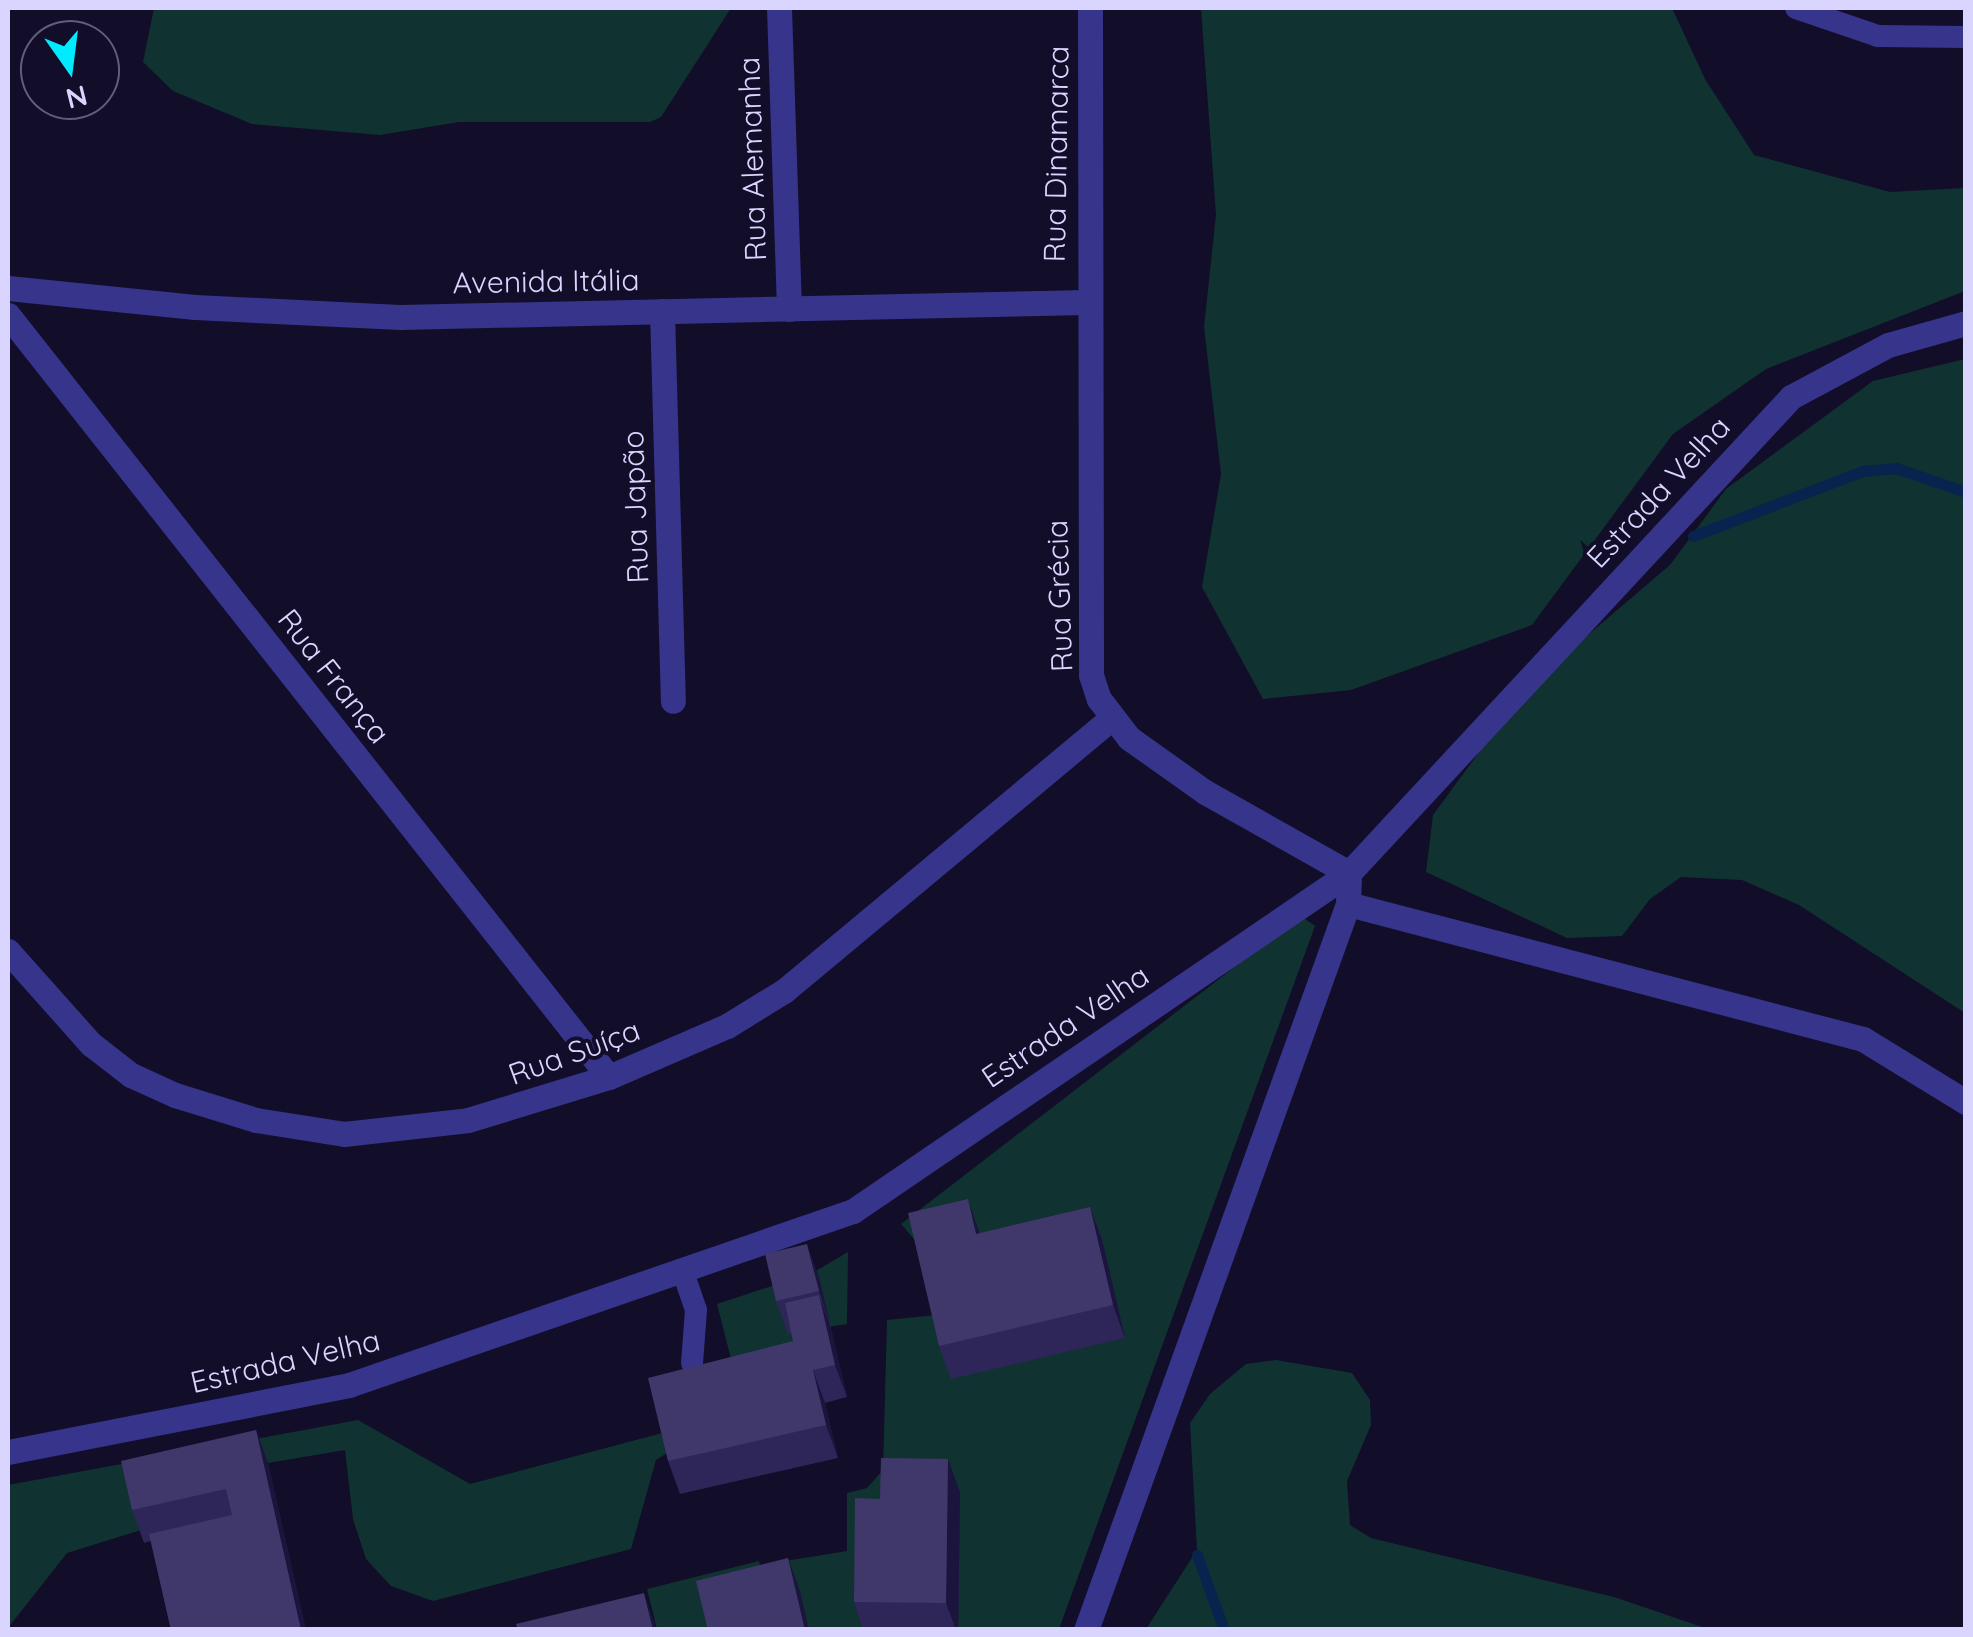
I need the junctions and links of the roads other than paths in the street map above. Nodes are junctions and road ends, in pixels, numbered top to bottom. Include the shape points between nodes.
1 (780, 8) edge
2 (1090, 8) edge
3 (1796, 8) edge
4 (1966, 37) edge
5 (8, 288) edge
6 (1088, 302) junction
7 (790, 309) junction
8 (662, 312) junction
9 (8, 315) edge
10 (1966, 322) edge
11 (673, 700) dead end
12 (1112, 718) junction
13 (1349, 874) junction
14 (1348, 904) junction
15 (8, 952) edge
16 (610, 1077) junction
17 (1966, 1102) edge
18 (683, 1272) junction
19 (692, 1363) edge
20 (8, 1452) edge
21 (1086, 1630) edge

1 - 7 street, Rua Alemanha
2 - 6 street, Rua Dinamarca
3 - 4 lane via 1878,36
5 - 8 street, Avenida Itália via 295,313
6 - 7 street, Avenida Itália
6 - 12 street, Rua Grécia via 1089,653 1091,674
7 - 8 street, Avenida Itália
8 - 11 street, Rua Japão
9 - 16 street, Rua França
10 - 13 street, Estrada Velha via 1888,345 1791,397
12 - 13 street, Rua Grécia via 1204,792
12 - 16 street, Rua Suíça via 784,991 728,1026
13 - 14 street
13 - 18 street, Estrada Velha via 852,1211
14 - 17 street via 1863,1039
14 - 21 street
15 - 16 street, Rua Suíça via 59,1012 131,1075 256,1120 344,1134 410,1130 530,1105
18 - 19 lane via 696,1310
18 - 20 street, Estrada Velha via 349,1385

